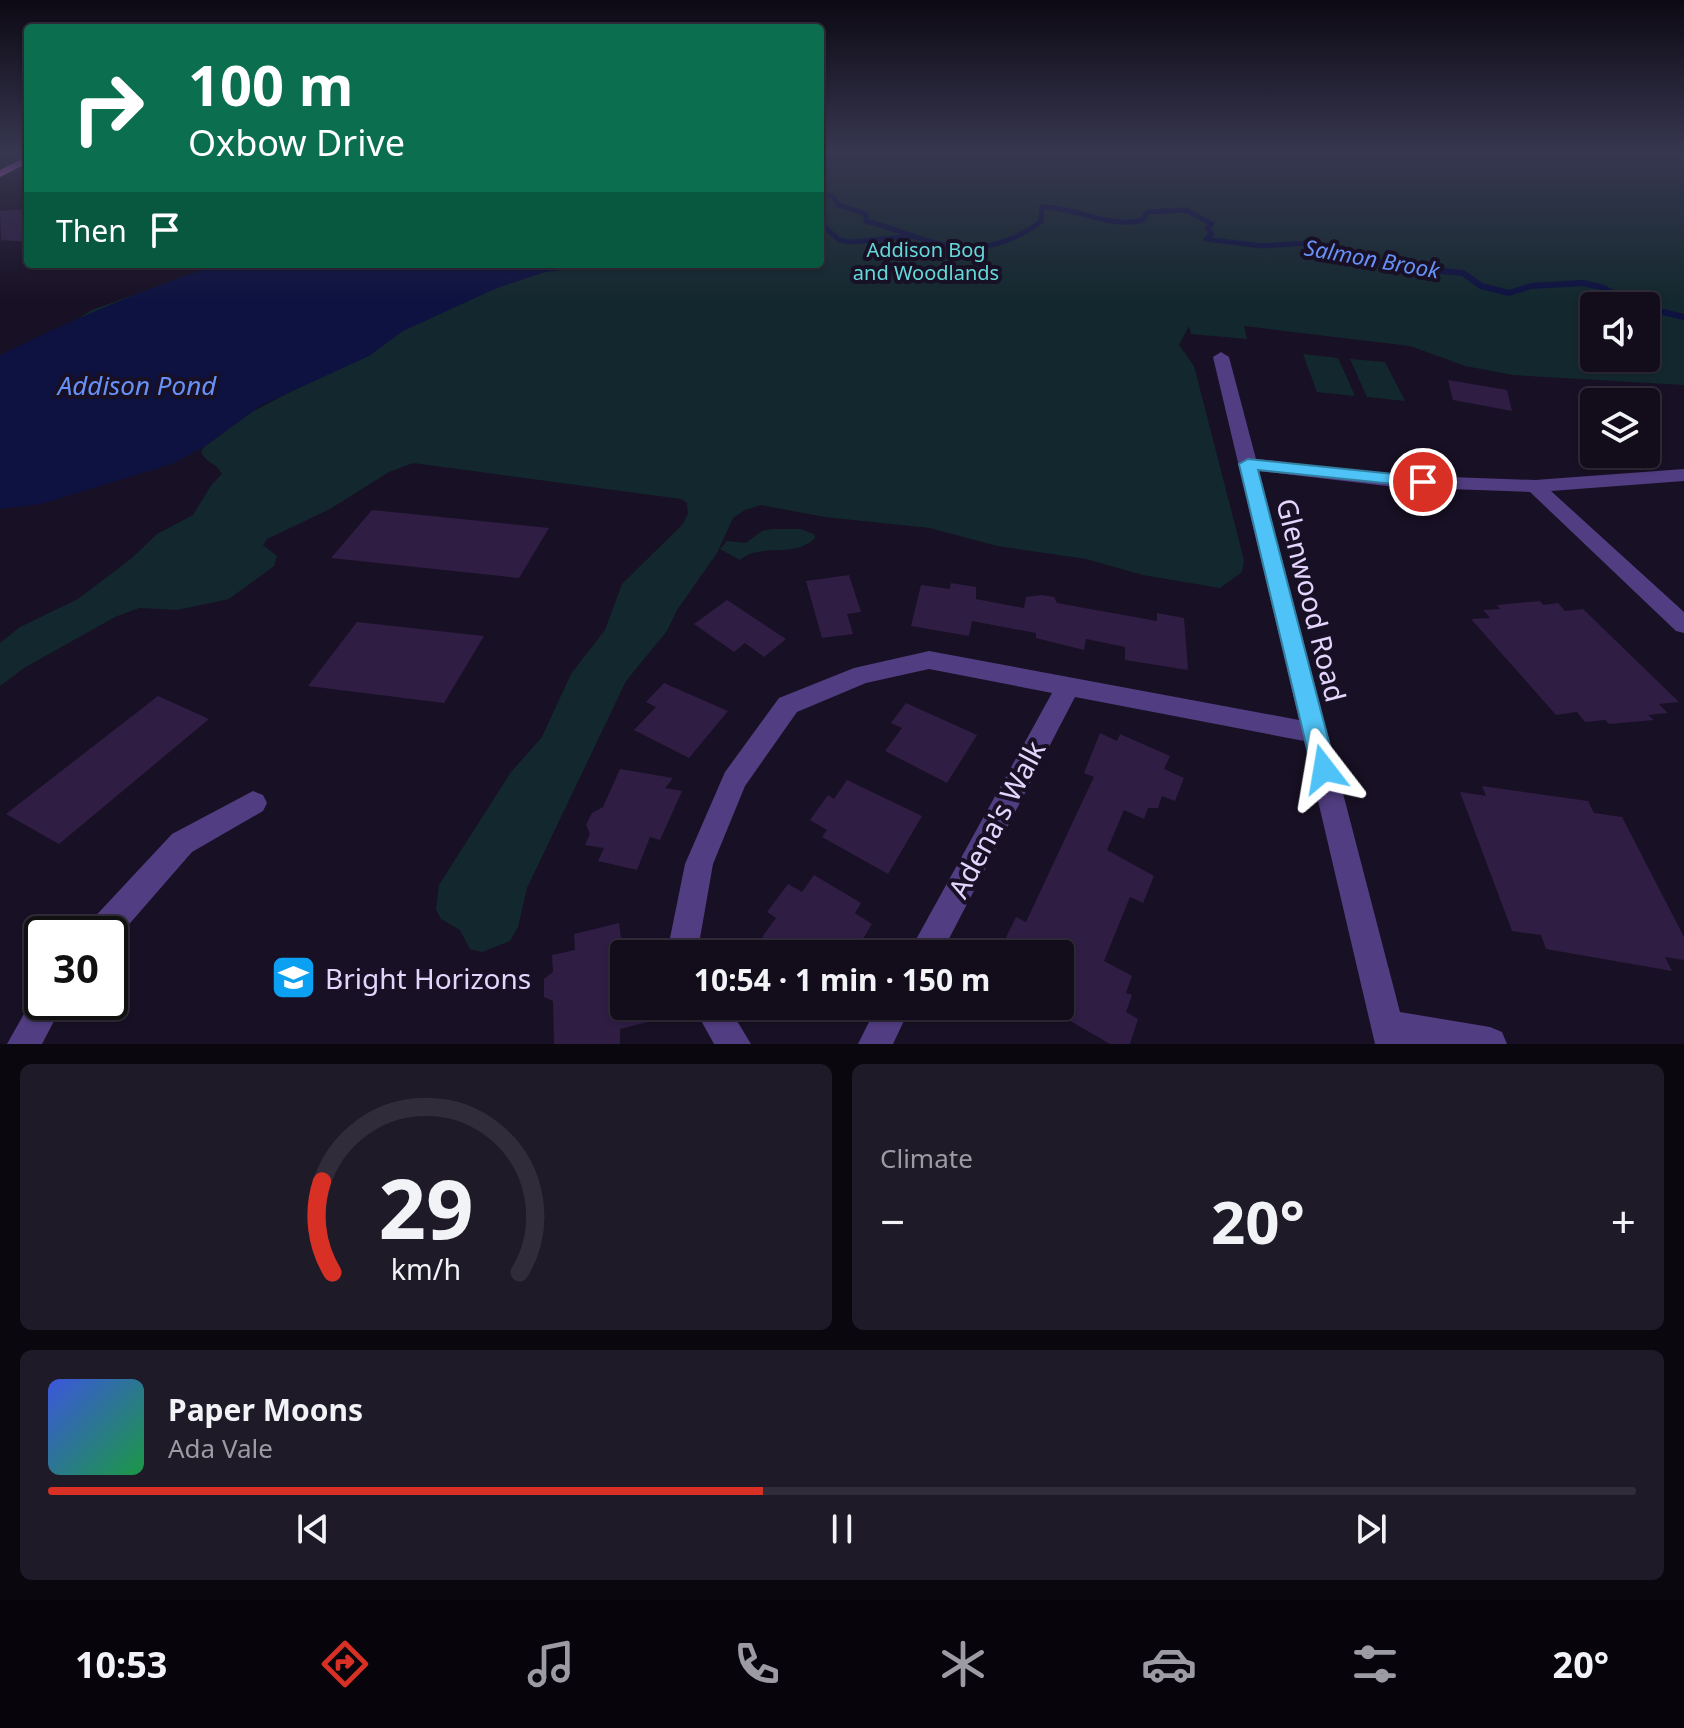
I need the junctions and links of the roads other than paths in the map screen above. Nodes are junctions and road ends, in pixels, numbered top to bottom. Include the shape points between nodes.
1 (1221, 357) dead end
2 (1248, 464) junction
3 (1684, 475) edge
4 (1535, 486) junction
5 (1684, 625) edge
6 (1069, 685) junction
7 (1314, 733) junction
8 (253, 803) dead end
9 (116, 916) edge
10 (686, 940) edge
11 (932, 940) edge
12 (38, 1020) edge
13 (718, 1020) edge
14 (888, 1020) edge
15 (1390, 1035) edge
16 (24, 1044) edge
17 (734, 1044) edge
18 (875, 1044) edge
19 (1490, 1044) edge

1 - 2 street, Glenwood Road
2 - 4 street via 1395,481
2 - 7 street, Glenwood Road
3 - 4 street
4 - 5 street
6 - 7 street
6 - 10 street via 929,660 862,675 788,705 734,780 699,864
6 - 11 street, Adena's Walk
7 - 15 street, Glenwood Road
8 - 9 street via 182,843
12 - 16 street
13 - 17 street
14 - 18 street
15 - 19 street

